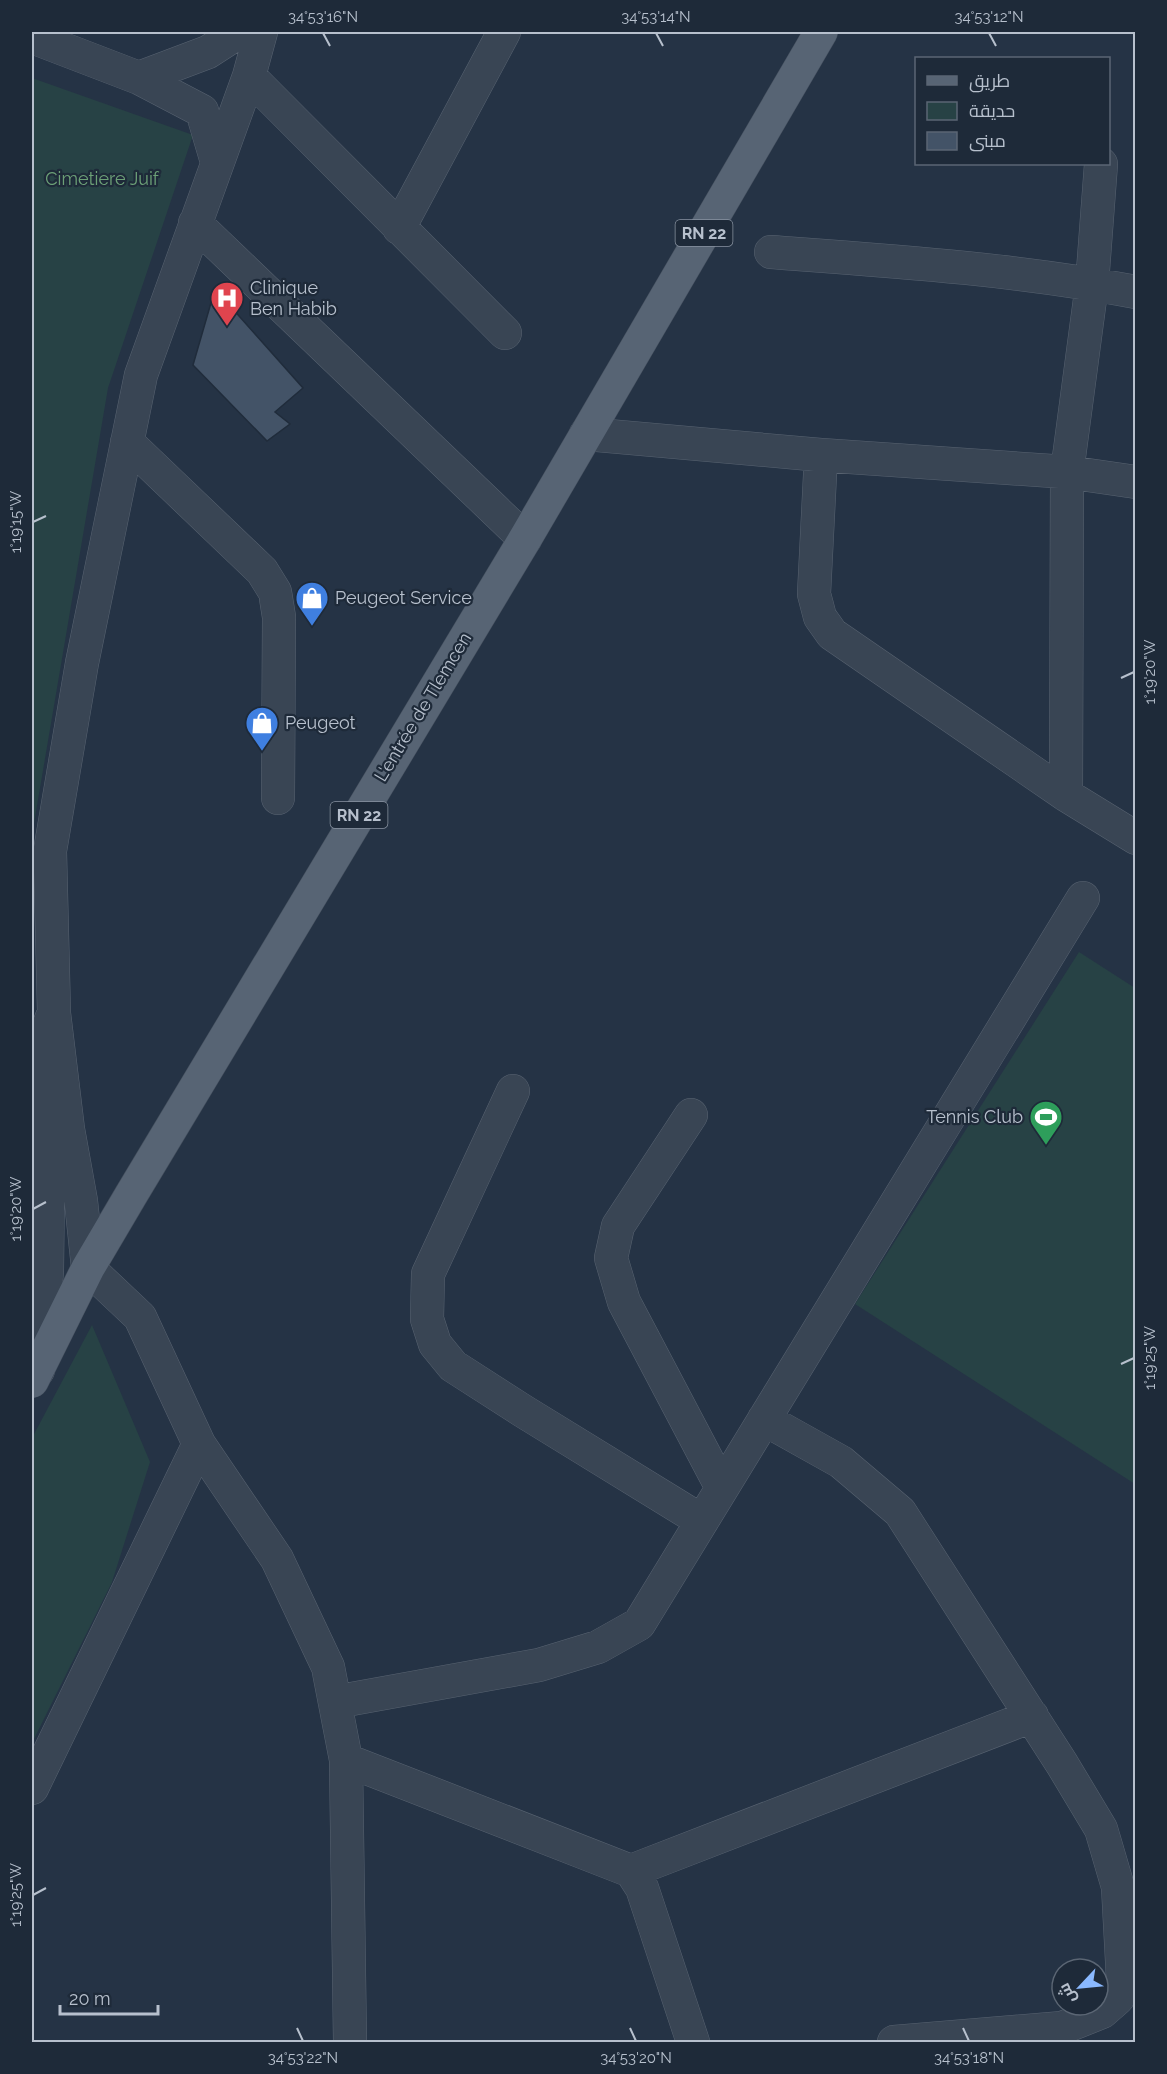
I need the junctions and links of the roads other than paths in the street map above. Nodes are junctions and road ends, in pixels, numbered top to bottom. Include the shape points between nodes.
1 (239, 32) edge
2 (261, 32) edge
3 (504, 32) edge
4 (821, 32) edge
5 (32, 37) edge
6 (249, 76) junction
7 (139, 78) junction
8 (218, 162) junction
9 (1101, 165) edge
10 (195, 223) junction
11 (399, 228) junction
12 (771, 252) dead end
13 (1092, 284) junction
14 (1136, 292) edge
15 (505, 333) dead end
16 (586, 434) junction
17 (127, 442) junction
18 (821, 455) junction
19 (1067, 472) junction
20 (1136, 482) edge
21 (525, 539) junction
22 (1066, 795) junction
23 (278, 798) dead end
24 (1136, 838) edge
25 (1083, 898) dead end
26 (54, 1012) junction
27 (32, 1070) edge
28 (513, 1091) dead end
29 (691, 1115) dead end
30 (39, 1124) edge
31 (88, 1268) junction
32 (34, 1376) edge
33 (764, 1419) junction
34 (199, 1444) junction
35 (723, 1488) junction
36 (702, 1521) junction
37 (335, 1702) junction
38 (1032, 1716) junction
39 (346, 1760) junction
40 (32, 1788) edge
41 (631, 1870) junction
42 (350, 2043) edge
43 (693, 2043) edge
44 (894, 2043) edge

1 - 7 street via 208,52
2 - 6 street
3 - 11 street
4 - 16 main road, L'entrée de Tlemcen / RN 22
5 - 7 street
6 - 8 street
6 - 11 street
7 - 8 street via 202,111
8 - 10 street
9 - 13 street
10 - 17 street via 141,375
10 - 21 street
11 - 15 street
12 - 13 street via 946,265
13 - 14 street
13 - 19 street
16 - 18 street
16 - 21 main road, L'entrée de Tlemcen / RN 22
17 - 23 street via 262,571 275,592 279,617
17 - 26 street via 82,663 50,851
18 - 19 street
18 - 22 street via 814,594 820,617 832,634
19 - 20 street
19 - 22 street
21 - 31 main road, L'entrée de Tlemcen / RN 22
22 - 24 street
25 - 33 street
26 - 27 street
26 - 30 street
26 - 31 street
28 - 36 street via 428,1274 427,1319 435,1344 453,1366
29 - 35 street via 618,1226 611,1258 624,1302
30 - 32 street via 48,1186 47,1271
31 - 32 main road, RN 22
31 - 34 street via 140,1317
33 - 35 street
33 - 38 street via 841,1462 900,1512
34 - 37 street via 276,1559 328,1667
34 - 40 street
35 - 36 street
36 - 37 street via 639,1624 598,1647 538,1665
37 - 39 street
38 - 41 street
38 - 44 street via 1101,1828 1118,1887 1123,1980 1118,1998 1102,2012 1062,2028
39 - 41 street
39 - 42 street
41 - 43 street via 642,1887

